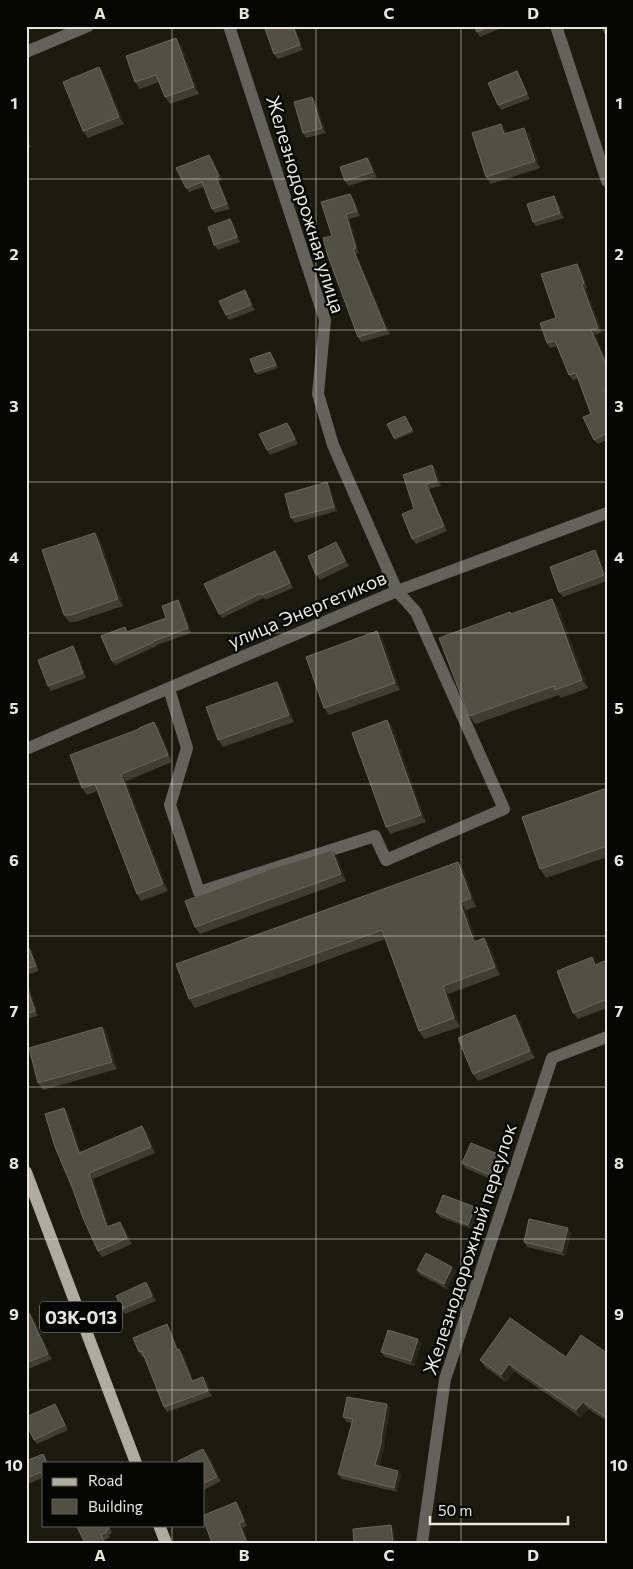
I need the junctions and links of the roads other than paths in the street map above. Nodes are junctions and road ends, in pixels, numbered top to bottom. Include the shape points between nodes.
1 (88, 26) edge
2 (229, 26) edge
3 (556, 26) edge
4 (26, 52) edge
5 (607, 181) edge
6 (607, 513) edge
7 (397, 591) junction
8 (169, 689) junction
9 (26, 750) edge
10 (607, 1037) edge
11 (26, 1172) edge
12 (136, 1462) edge
13 (159, 1526) edge
14 (166, 1543) edge
15 (422, 1543) edge

1 - 4 street
2 - 7 street, Железнодорожная улица via 325,320 318,394 333,445
3 - 5 street
6 - 7 street, улица Энергетиков
7 - 8 street, улица Энергетиков
7 - 8 street, Железнодорожная улица via 416,612 504,809 386,860 375,836 199,892 170,805 187,748
8 - 9 street, улица Энергетиков
10 - 15 street, Железнодорожный переулок via 552,1058 444,1379
11 - 12 main road, 03К-013
13 - 14 main road

